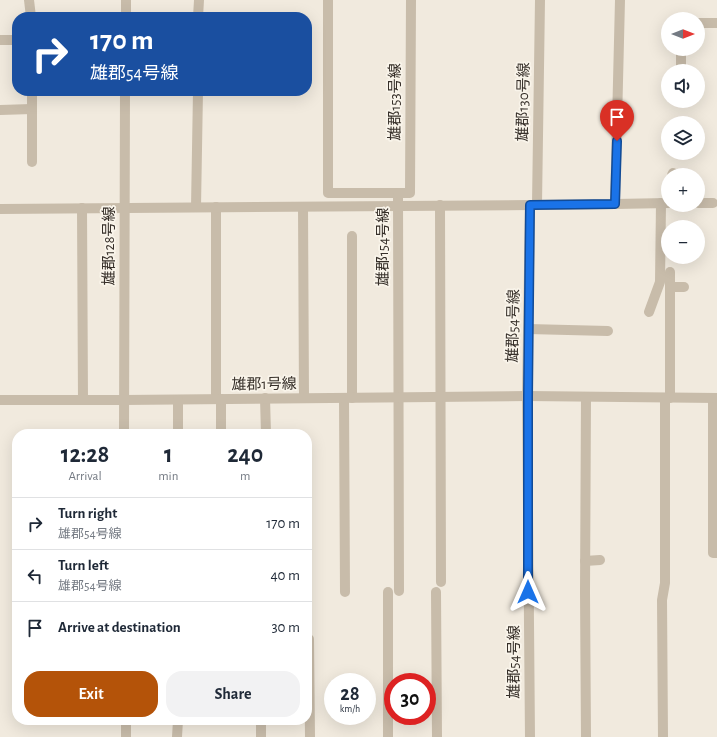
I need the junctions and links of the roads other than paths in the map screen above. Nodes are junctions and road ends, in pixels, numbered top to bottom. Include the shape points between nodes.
1 (29, 0) edge
2 (126, 0) edge
3 (199, 0) edge
4 (328, 0) edge
5 (411, 0) edge
6 (540, 0) edge
7 (620, 0) edge
8 (30, 12) edge
9 (126, 12) edge
10 (198, 12) edge
11 (705, 23) edge
12 (717, 24) edge
13 (0, 40) edge
14 (12, 40) edge
15 (32, 96) edge
16 (125, 96) edge
17 (198, 96) edge
18 (32, 109) junction
19 (0, 110) edge
20 (32, 162) dead end
21 (398, 193) junction
22 (661, 202) edge
23 (705, 203) edge
24 (713, 203) dead end
25 (533, 204) junction
26 (615, 204) junction
27 (398, 206) junction
28 (440, 206) junction
29 (196, 207) junction
30 (216, 207) junction
31 (303, 207) junction
32 (1, 208) edge
33 (82, 208) junction
34 (124, 208) junction
35 (665, 212) edge
36 (352, 236) dead end
37 (670, 272) dead end
38 (670, 287) junction
39 (684, 287) dead end
40 (649, 312) dead end
41 (528, 329) junction
42 (608, 331) dead end
43 (528, 396) junction
44 (398, 397) junction
45 (440, 397) junction
46 (586, 397) junction
47 (265, 398) junction
48 (304, 398) junction
49 (348, 398) junction
50 (667, 398) junction
51 (715, 398) edge
52 (219, 399) junction
53 (0, 400) edge
54 (83, 400) junction
55 (124, 400) junction
56 (178, 400) junction
57 (124, 429) edge
58 (178, 429) edge
59 (221, 429) edge
60 (266, 429) edge
61 (715, 476) edge
62 (717, 553) edge
63 (600, 560) dead end
64 (585, 561) junction
65 (441, 582) dead end
66 (345, 592) dead end
67 (436, 592) dead end
68 (126, 725) edge
69 (178, 725) edge
70 (261, 725) edge
71 (310, 725) edge
72 (126, 737) edge
73 (177, 737) edge
74 (261, 737) edge
75 (310, 737) edge
76 (388, 737) edge
77 (437, 737) edge
78 (530, 737) edge
79 (586, 737) edge
80 (663, 737) edge

1 - 8 street
2 - 9 street
3 - 10 street
4 - 21 street, 雄郡154号線 via 328,193
5 - 21 street, 雄郡153号線 via 410,193
6 - 25 street, 雄郡130号線
7 - 26 street
11 - 12 street
13 - 14 street
15 - 18 street
16 - 34 street, 雄郡128号線
17 - 29 street
18 - 19 street
18 - 20 street
21 - 27 street, 雄郡154号線
22 - 26 street
23 - 24 street
25 - 26 street
25 - 28 street
25 - 41 street, 雄郡54号線
27 - 28 street
27 - 31 street
27 - 44 street, 雄郡154号線
28 - 45 street
29 - 30 street
29 - 34 street
30 - 31 street
30 - 52 street
31 - 48 street
32 - 33 street
33 - 34 street
33 - 54 street
34 - 55 street, 雄郡128号線
35 - 40 street via 660,282
36 - 49 street
37 - 38 street
38 - 39 street
38 - 50 street
41 - 42 street
41 - 43 street, 雄郡54号線
43 - 45 street, 雄郡1号線
43 - 46 street, 雄郡1号線
43 - 78 street, 雄郡54号線
44 - 45 street, 雄郡1号線
44 - 49 street, 雄郡1号線
44 - 76 street, 雄郡154号線
45 - 65 street
46 - 50 street, 雄郡1号線
46 - 64 street
47 - 48 street, 雄郡1号線
47 - 52 street, 雄郡1号線
47 - 60 street
48 - 49 street, 雄郡1号線
49 - 66 street
50 - 51 street, 雄郡1号線
50 - 80 street via 665,583 662,600
51 - 61 street
52 - 56 street, 雄郡1号線
52 - 59 street
53 - 54 street, 雄郡1号線
54 - 55 street, 雄郡1号線
55 - 56 street, 雄郡1号線
55 - 57 street, 雄郡128号線
56 - 58 street
61 - 62 street via 713,553
63 - 64 street
64 - 79 street
67 - 77 street
68 - 72 street
69 - 73 street
70 - 74 street
71 - 75 street

